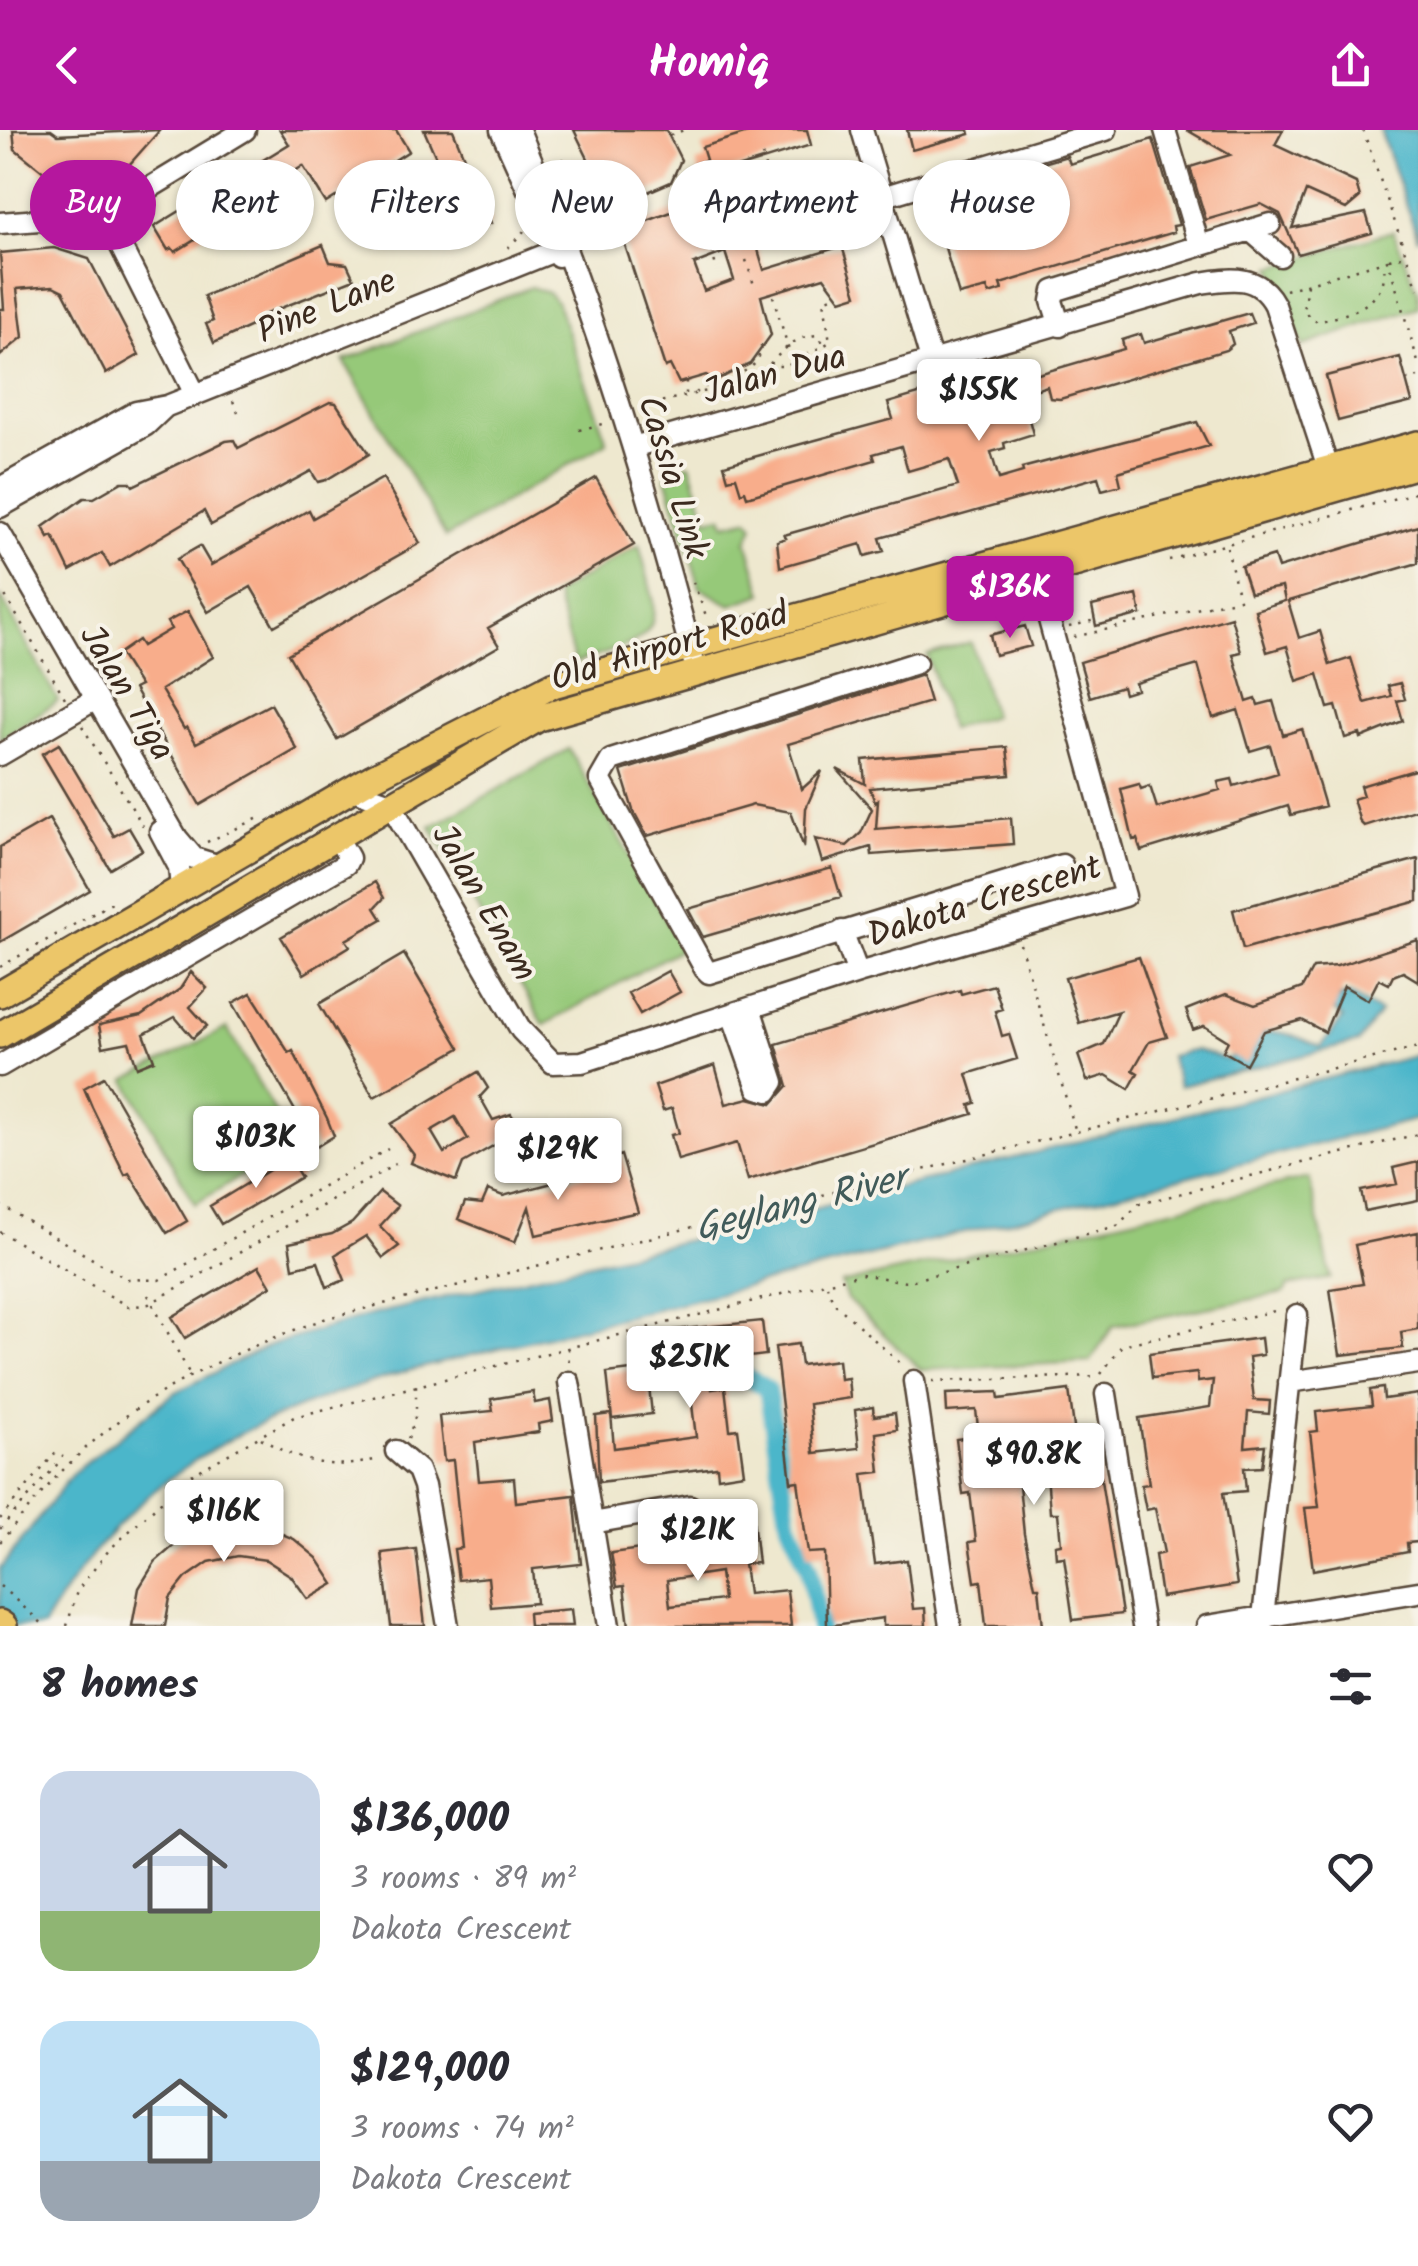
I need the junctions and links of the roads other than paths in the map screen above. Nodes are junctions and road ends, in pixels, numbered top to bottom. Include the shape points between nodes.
1 (245, 130) edge
2 (501, 130) edge
3 (519, 130) edge
4 (862, 130) edge
5 (1106, 130) edge
6 (1165, 130) edge
7 (516, 160) edge
8 (530, 160) edge
9 (871, 160) edge
10 (156, 184) edge
11 (893, 194) edge
12 (30, 221) edge
13 (0, 223) edge
14 (893, 233) edge
15 (1198, 244) junction
16 (123, 250) edge
17 (556, 250) edge
18 (562, 250) edge
19 (1280, 256) dead end
20 (920, 322) junction
21 (1060, 326) junction
22 (932, 364) junction
23 (902, 372) junction
24 (196, 394) junction
25 (167, 406) junction
26 (1418, 444) edge
27 (634, 447) junction
28 (1418, 465) edge
29 (1332, 480) junction
30 (0, 488) edge
31 (0, 507) edge
32 (0, 533) edge
33 (0, 560) edge
34 (1036, 576) junction
35 (55, 646) junction
36 (694, 662) junction
37 (916, 664) dead end
38 (88, 703) junction
39 (0, 755) edge
40 (351, 789) junction
41 (390, 803) junction
42 (336, 836) junction
43 (220, 866) junction
44 (1062, 866) dead end
45 (181, 889) junction
46 (842, 931) junction
47 (858, 973) junction
48 (0, 994) edge
49 (741, 1011) junction
50 (0, 1034) edge
51 (553, 1063) joint
52 (0, 1066) edge
53 (778, 1074) dead end
54 (1297, 1315) road end
55 (1418, 1363) edge
56 (570, 1382) dead end
57 (914, 1382) road end
58 (1289, 1382) junction
59 (1106, 1394) dead end
60 (396, 1450) road end
61 (690, 1506) dead end
62 (592, 1523) junction
63 (1418, 1592) edge
64 (1262, 1622) edge
65 (448, 1626) edge
66 (609, 1626) edge
67 (950, 1626) edge
68 (1143, 1626) edge
69 (1207, 1626) edge

1 - 10 street
2 - 7 street, Cassia Link
3 - 8 street, Cassia Link
4 - 9 street
5 - 11 street
6 - 15 street
12 - 13 street
14 - 20 street
15 - 19 street via 1260,227
15 - 21 street via 1054,291
16 - 24 street
17 - 24 street, Pine Lane
18 - 27 street, Cassia Link
20 - 22 street
20 - 23 street via 914,359
21 - 22 street, Jalan Dua
21 - 29 street, Jalan Dua via 1202,283 1255,283 1275,306
22 - 23 street, Jalan Dua
23 - 27 street, Jalan Dua
24 - 25 street, Pine Lane
25 - 30 street, Pine Lane via 136,412
25 - 31 street, Pine Lane
26 - 29 main road, Old Airport Road
27 - 36 street, Cassia Link
28 - 29 main road, Old Airport Road
29 - 34 main road, Old Airport Road
29 - 36 main road, Old Airport Road
32 - 35 street, Jalan Tiga
33 - 35 street, Jalan Tiga
34 - 36 main road, Old Airport Road
34 - 47 street, Dakota Crescent via 1124,896
35 - 38 street, Jalan Tiga
36 - 40 main road, Old Airport Road via 553,686
36 - 41 main road, Old Airport Road via 539,718
37 - 46 street via 603,767 600,779 618,818 709,973
38 - 39 street
38 - 43 street, Jalan Tiga via 194,858
38 - 45 street, Jalan Tiga via 179,866
40 - 41 street, Jalan Enam
40 - 43 main road, Old Airport Road
41 - 42 main road, Old Airport Road
41 - 51 street, Jalan Enam via 522,1030
42 - 50 main road, Old Airport Road
42 - 52 street via 346,864
43 - 45 main road, Old Airport Road
44 - 46 street
45 - 48 main road, Old Airport Road
46 - 47 street
47 - 49 street, Dakota Crescent
49 - 51 street, Dakota Crescent via 582,1062
49 - 53 street
54 - 58 street
55 - 58 street
56 - 62 street
57 - 67 street
58 - 64 street
59 - 68 street
60 - 65 street via 418,1470 424,1486
61 - 62 street
62 - 66 street
63 - 64 street
64 - 69 street

